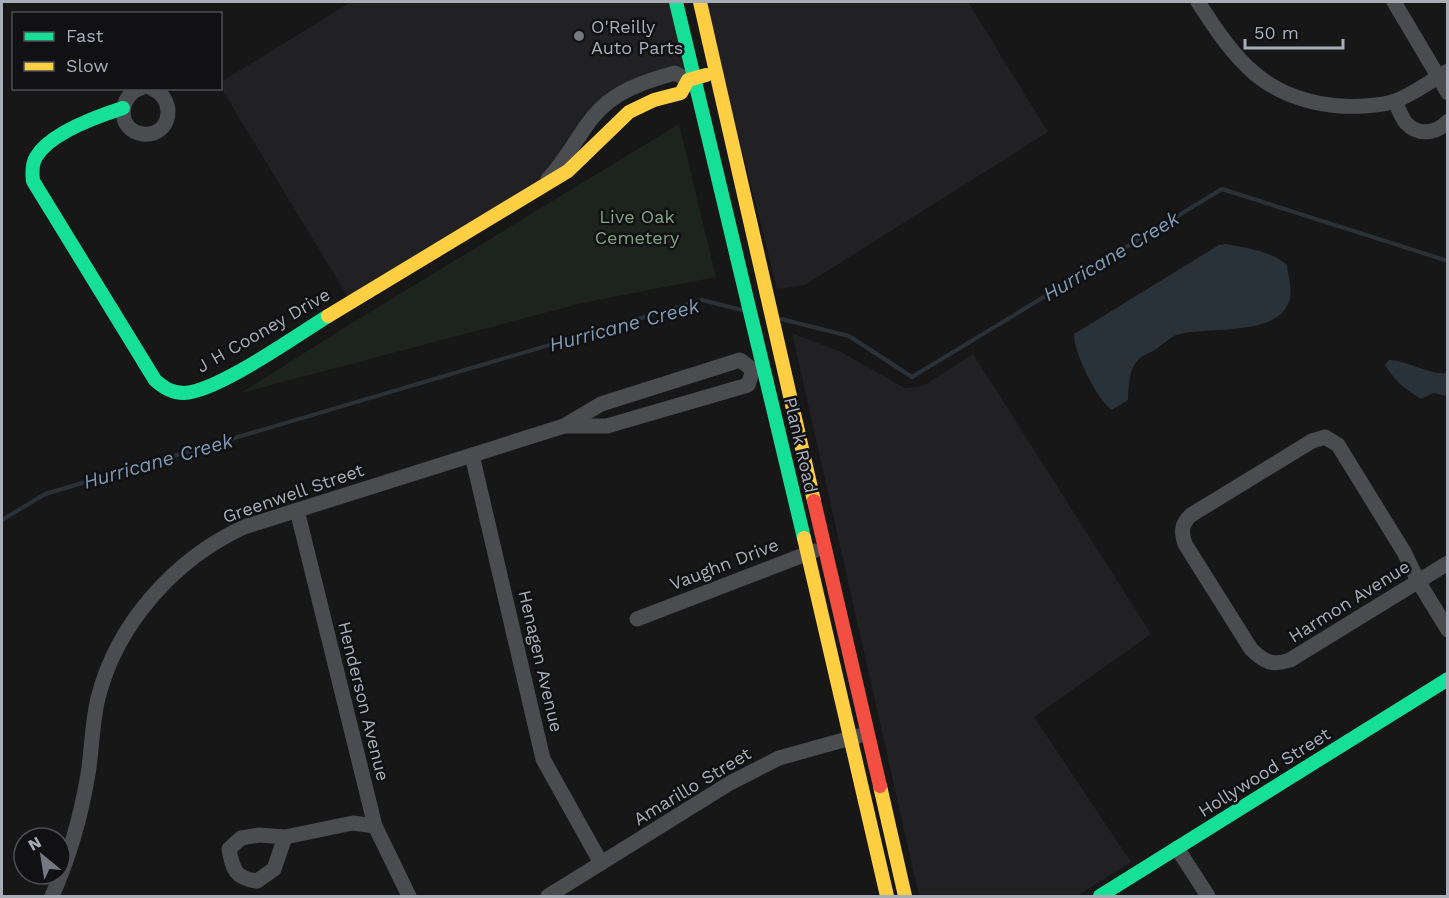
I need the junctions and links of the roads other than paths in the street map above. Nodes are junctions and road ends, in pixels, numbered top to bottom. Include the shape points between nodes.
1 (676, 2) edge
2 (700, 2) edge
3 (1198, 2) edge
4 (1394, 2) edge
5 (720, 71) junction
6 (1443, 74) edge
7 (691, 80) junction
8 (137, 90) edge
9 (154, 90) edge
10 (1448, 93) edge
11 (1395, 101) junction
12 (123, 108) junction
13 (1448, 121) edge
14 (541, 186) joint
15 (784, 362) junction
16 (758, 368) junction
17 (564, 426) junction
18 (472, 455) junction
19 (297, 510) junction
20 (825, 546) junction
21 (808, 553) junction
22 (1448, 563) edge
23 (1418, 581) junction
24 (638, 619) dead end
25 (1448, 630) edge
26 (1448, 679) edge
27 (868, 733) junction
28 (850, 738) junction
29 (375, 826) junction
30 (285, 837) dead end
31 (1177, 848) junction
32 (601, 863) junction
33 (52, 897) edge
34 (409, 897) edge
35 (548, 897) edge
36 (887, 897) edge
37 (905, 897) edge
38 (1100, 897) edge
39 (1208, 897) edge

1 - 7 main road, Plank Road
2 - 5 main road, Plank Road
3 - 11 street via 1245,66 1278,90 1317,104 1352,107
4 - 6 street
5 - 7 main road, J H Cooney Drive
5 - 15 main road, Plank Road
6 - 10 street
6 - 11 street
7 - 14 street, J H Cooney Drive via 675,74 642,82 615,97 592,118
7 - 16 main road, Plank Road via 756,334
8 - 12 street, J H Cooney Drive via 129,94
9 - 12 street via 163,96 169,110 159,130 144,134 130,129 122,115
11 - 13 street via 1406,123 1420,132 1431,132
12 - 14 main road, J H Cooney Drive via 97,116 42,149 33,164 33,181 155,380 176,394 203,388 238,371
15 - 16 street, Greenwell Street
15 - 20 main road, Plank Road
16 - 17 street, Greenwell Street via 740,360 601,404
16 - 17 street, Greenwell Street via 748,385 607,426
16 - 21 main road, Plank Road
17 - 18 street, Greenwell Street
18 - 19 street, Greenwell Street
18 - 32 street, Henagen Avenue via 543,759
19 - 29 street, Henderson Avenue
19 - 33 street, Greenwell Street via 244,527 209,546 159,590 134,621 102,687 80,810
20 - 21 street, Vaughn Drive
20 - 27 main road, Plank Road
21 - 24 street, Vaughn Drive
21 - 28 main road, Plank Road
22 - 23 street, Harmon Avenue
23 - 23 street, Harmon Avenue via 1338,446 1325,437 1312,441 1191,515 1183,526 1185,544 1203,573 1251,649 1269,664 1290,660
23 - 25 street
26 - 31 main road, Hollywood Street
27 - 28 street, Amarillo Street
27 - 37 main road, Plank Road
28 - 32 street, Amarillo Street via 779,758 730,783
28 - 36 main road, Plank Road
29 - 30 street via 353,823
29 - 34 street, Henderson Avenue
31 - 38 main road, Hollywood Street
31 - 39 street
32 - 35 street, Amarillo Street

